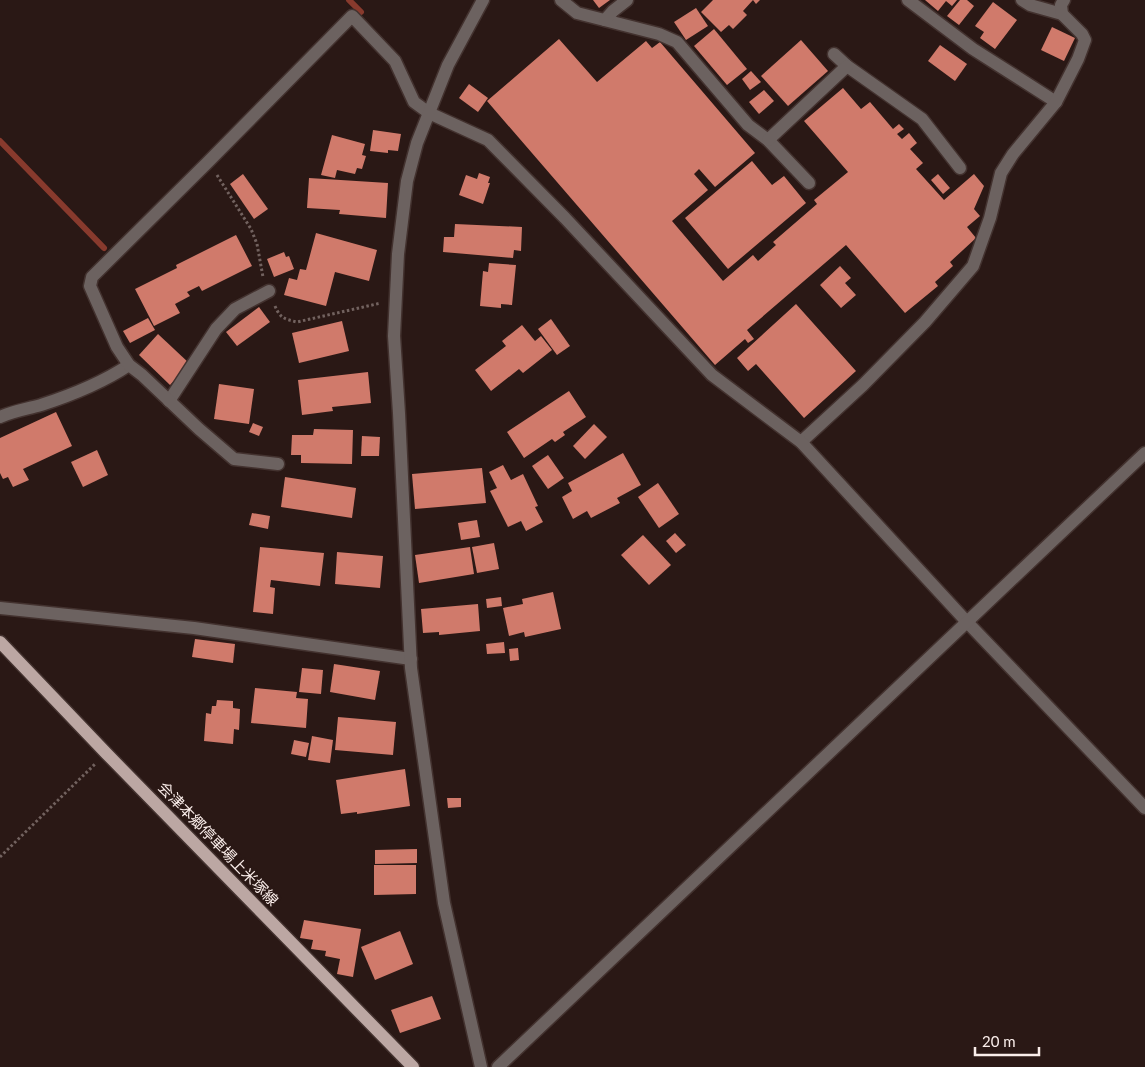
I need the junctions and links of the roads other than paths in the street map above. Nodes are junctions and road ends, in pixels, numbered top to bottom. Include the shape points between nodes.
1 (482, 0) edge
2 (561, 0) edge
3 (627, 0) edge
4 (908, 0) edge
5 (1022, 0) edge
6 (1064, 0) edge
7 (1062, 14) junction
8 (605, 20) junction
9 (834, 54) dead end
10 (847, 66) junction
11 (1056, 102) junction
12 (429, 113) junction
13 (768, 140) junction
14 (960, 168) dead end
15 (809, 184) dead end
16 (269, 291) road end
17 (130, 365) junction
18 (169, 401) junction
19 (0, 416) edge
20 (801, 442) junction
21 (1145, 453) edge
22 (278, 464) dead end
23 (0, 608) edge
24 (967, 622) junction
25 (0, 642) edge
26 (411, 659) junction
27 (1145, 808) edge
28 (413, 1067) edge
29 (481, 1067) edge
30 (498, 1067) edge

1 - 12 street via 448,66
2 - 8 street via 577,13
3 - 8 street
4 - 11 street via 972,49
5 - 7 street
6 - 7 street
7 - 11 street via 1085,40
8 - 13 street via 660,34 677,42 748,125
9 - 10 street
10 - 13 street
10 - 14 street via 922,119
11 - 20 street via 1001,173 973,266 925,322
12 - 17 street via 414,102 395,61 352,16 92,277 90,286 117,347
12 - 20 street via 488,140 712,375
12 - 26 street via 406,181 394,336
13 - 15 street
16 - 18 street via 235,309 216,329
17 - 18 street
17 - 19 street via 73,394
18 - 22 street via 234,459
20 - 24 street
21 - 24 street
23 - 26 street via 194,628
24 - 27 street
24 - 30 street
25 - 28 main road, 会津本郷停車場上米塚線
26 - 29 street via 444,903

